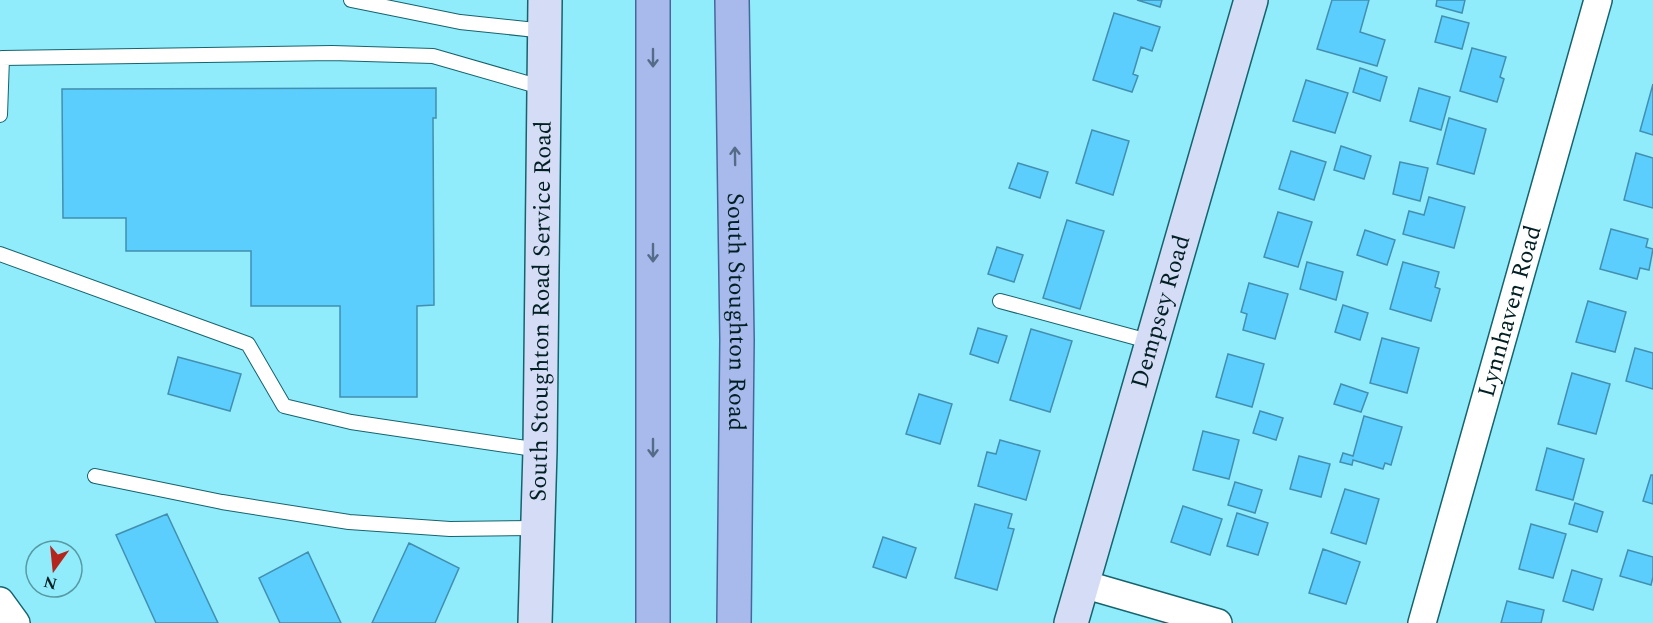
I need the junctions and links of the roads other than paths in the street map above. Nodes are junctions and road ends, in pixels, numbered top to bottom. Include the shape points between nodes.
1 (351, 0) edge
2 (653, 0) edge
3 (732, 0) edge
4 (1251, 0) edge
5 (1598, 0) edge
6 (545, 15) edge
7 (545, 88) junction
8 (0, 115) edge
9 (0, 254) edge
10 (1000, 301) dead end
11 (737, 340) junction
12 (1152, 342) junction
13 (540, 450) junction
14 (95, 476) dead end
15 (538, 528) junction
16 (1083, 584) junction
17 (0, 601) edge
18 (16, 623) edge
19 (535, 623) edge
20 (653, 623) edge
21 (734, 623) edge
22 (753, 623) edge
23 (1071, 623) edge
24 (1218, 623) edge
25 (1422, 623) edge

1 - 6 lane via 460,22
2 -> 20 main road
11 -> 3 main road, South Stoughton Road
4 - 12 street, Dempsey Road
5 - 25 street, Lynnhaven Road
6 - 7 street, South Stoughton Road Service Road
7 - 8 lane via 433,56 332,52 2,58
7 - 13 street, South Stoughton Road Service Road
9 - 13 lane via 248,344 284,406 351,422
10 - 12 lane
11 - 21 main road, South Stoughton Road
11 - 22 main road
12 - 16 street, Dempsey Road
13 - 15 street, South Stoughton Road Service Road
14 - 15 lane via 349,522 450,529
15 - 19 street, South Stoughton Road Service Road
16 - 23 street, Dempsey Road
16 - 24 street
17 - 18 street

